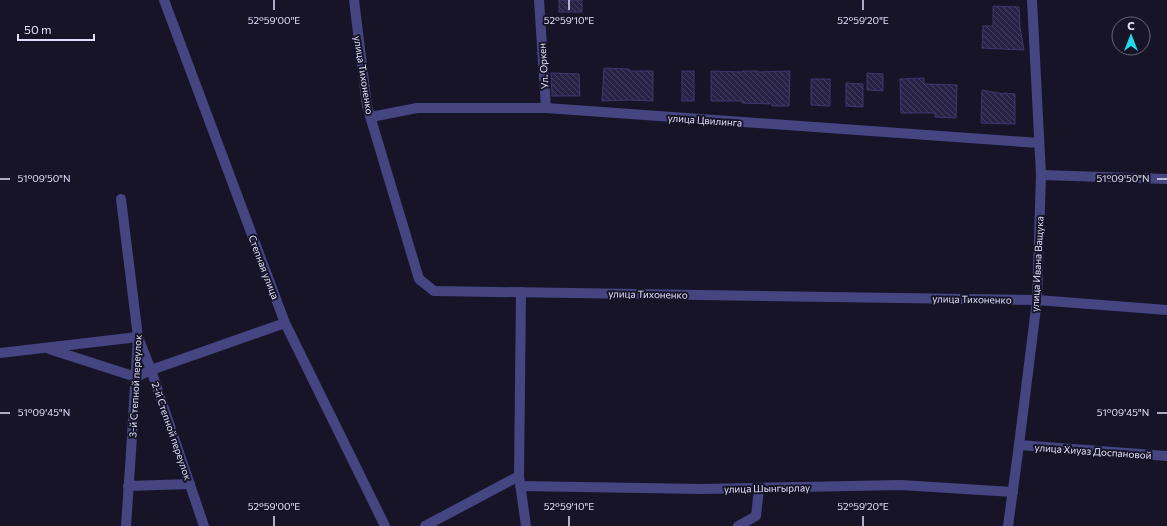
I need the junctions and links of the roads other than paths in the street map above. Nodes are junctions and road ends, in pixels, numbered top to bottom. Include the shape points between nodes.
1 (164, 0) edge
2 (354, 0) edge
3 (539, 0) edge
4 (1032, 0) edge
5 (546, 108) junction
6 (371, 117) junction
7 (1039, 143) junction
8 (1041, 175) junction
9 (1167, 180) edge
10 (121, 199) dead end
11 (521, 292) junction
12 (1037, 300) junction
13 (1167, 310) edge
14 (285, 323) junction
15 (138, 337) junction
16 (45, 348) junction
17 (0, 352) edge
18 (151, 370) junction
19 (136, 377) junction
20 (1019, 445) junction
21 (1167, 456) edge
22 (520, 481) junction
23 (190, 484) junction
24 (128, 486) junction
25 (759, 488) junction
26 (1013, 492) junction
27 (126, 526) edge
28 (204, 526) edge
29 (385, 526) edge
30 (425, 526) edge
31 (526, 526) edge
32 (738, 526) edge
33 (1008, 526) edge

1 - 14 street, Степная улица
2 - 6 street, улица Тихоненко via 367,106
3 - 5 street, Ул. Оркен
4 - 7 street, улица Ивана Ващука
5 - 6 street, улица Цвилинга via 417,108
5 - 7 street, улица Цвилинга
6 - 11 street, улица Тихоненко via 419,279 434,291
7 - 8 street, улица Ивана Ващука
8 - 9 street
8 - 12 street, улица Ивана Ващука
10 - 15 street, 3-й Степной переулок
11 - 12 street, улица Тихоненко
11 - 22 street
12 - 13 street, улица Тихоненко
12 - 20 street, улица Ивана Ващука
14 - 18 street
14 - 29 street, Степная улица
15 - 16 street
15 - 18 street, 2-й Степной переулок
15 - 19 street, 3-й Степной переулок
16 - 17 street
16 - 19 street
18 - 19 street
18 - 23 street, 2-й Степной переулок
19 - 24 street, 3-й Степной переулок
20 - 21 street, улица Хиуаз Доспановой
20 - 26 street, улица Ивана Ващука
22 - 25 street, улица Шынгырлау via 702,489
22 - 30 street
22 - 31 street
23 - 24 street
23 - 28 street, 2-й Степной переулок
24 - 27 street, 3-й Степной переулок
25 - 26 street, улица Шынгырлау via 901,485
25 - 32 street via 756,516
26 - 33 street, улица Ивана Ващука

